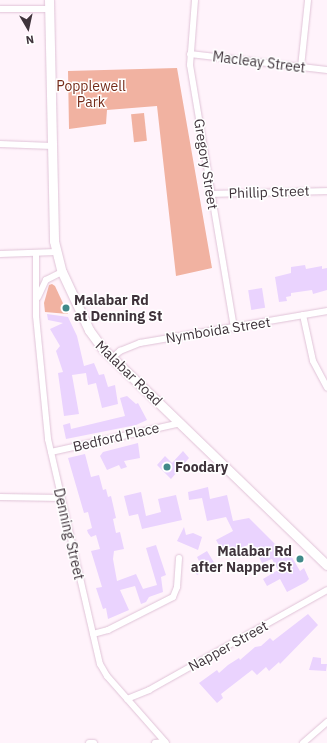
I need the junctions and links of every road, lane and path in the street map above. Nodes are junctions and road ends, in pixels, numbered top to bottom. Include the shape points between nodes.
1 (195, 0) edge
2 (308, 0) edge
3 (49, 5) edge
4 (0, 9) edge
5 (190, 54) junction
6 (301, 67) junction
7 (327, 70) edge
8 (0, 144) edge
9 (52, 146) junction
10 (327, 191) edge
11 (211, 194) junction
12 (56, 252) junction
13 (0, 254) edge
14 (36, 254) junction
15 (62, 272) junction
16 (37, 300) junction
17 (327, 311) edge
18 (303, 315) junction
19 (234, 328) junction
20 (112, 358) junction
21 (327, 387) edge
22 (181, 423) junction
23 (51, 452) junction
24 (0, 497) edge
25 (61, 498) junction
26 (179, 558) dead end
27 (327, 565) edge
28 (327, 590) edge
29 (93, 634) junction
30 (127, 699) junction
31 (327, 722) edge
32 (89, 742) edge
33 (165, 742) edge
34 (94, 743) edge
35 (155, 743) edge
36 (303, 743) edge

1 - 5 street, Gregory Street
2 - 6 street
3 - 4 street
3 - 9 main road, Malabar Road
5 - 6 street, Macleay Street
5 - 11 street, Gregory Street
6 - 7 street, Macleay Street
8 - 9 street
9 - 12 main road, Malabar Road
10 - 11 street, Phillip Street
11 - 19 street, Gregory Street
12 - 14 street
12 - 15 main road, Malabar Road
13 - 14 street
14 - 16 street, Denning Street
15 - 16 street, Denning Street via 46,280
15 - 20 main road, Malabar Road via 89,330 97,343
16 - 23 street, Denning Street via 42,401
17 - 18 street, Nymboida Street
18 - 19 street, Nymboida Street
18 - 21 street via 313,361
19 - 20 street, Nymboida Street via 140,342 120,351
20 - 22 main road, Malabar Road
22 - 23 street, Bedford Place
22 - 27 main road, Malabar Road
23 - 25 street, Denning Street
24 - 25 street
25 - 29 street, Denning Street
26 - 29 street via 177,587 173,597 108,630
28 - 30 street, Napper Street via 149,690
29 - 30 street, Denning Street via 100,664
30 - 33 street, Denning Street
31 - 36 street
32 - 34 street
33 - 35 street

